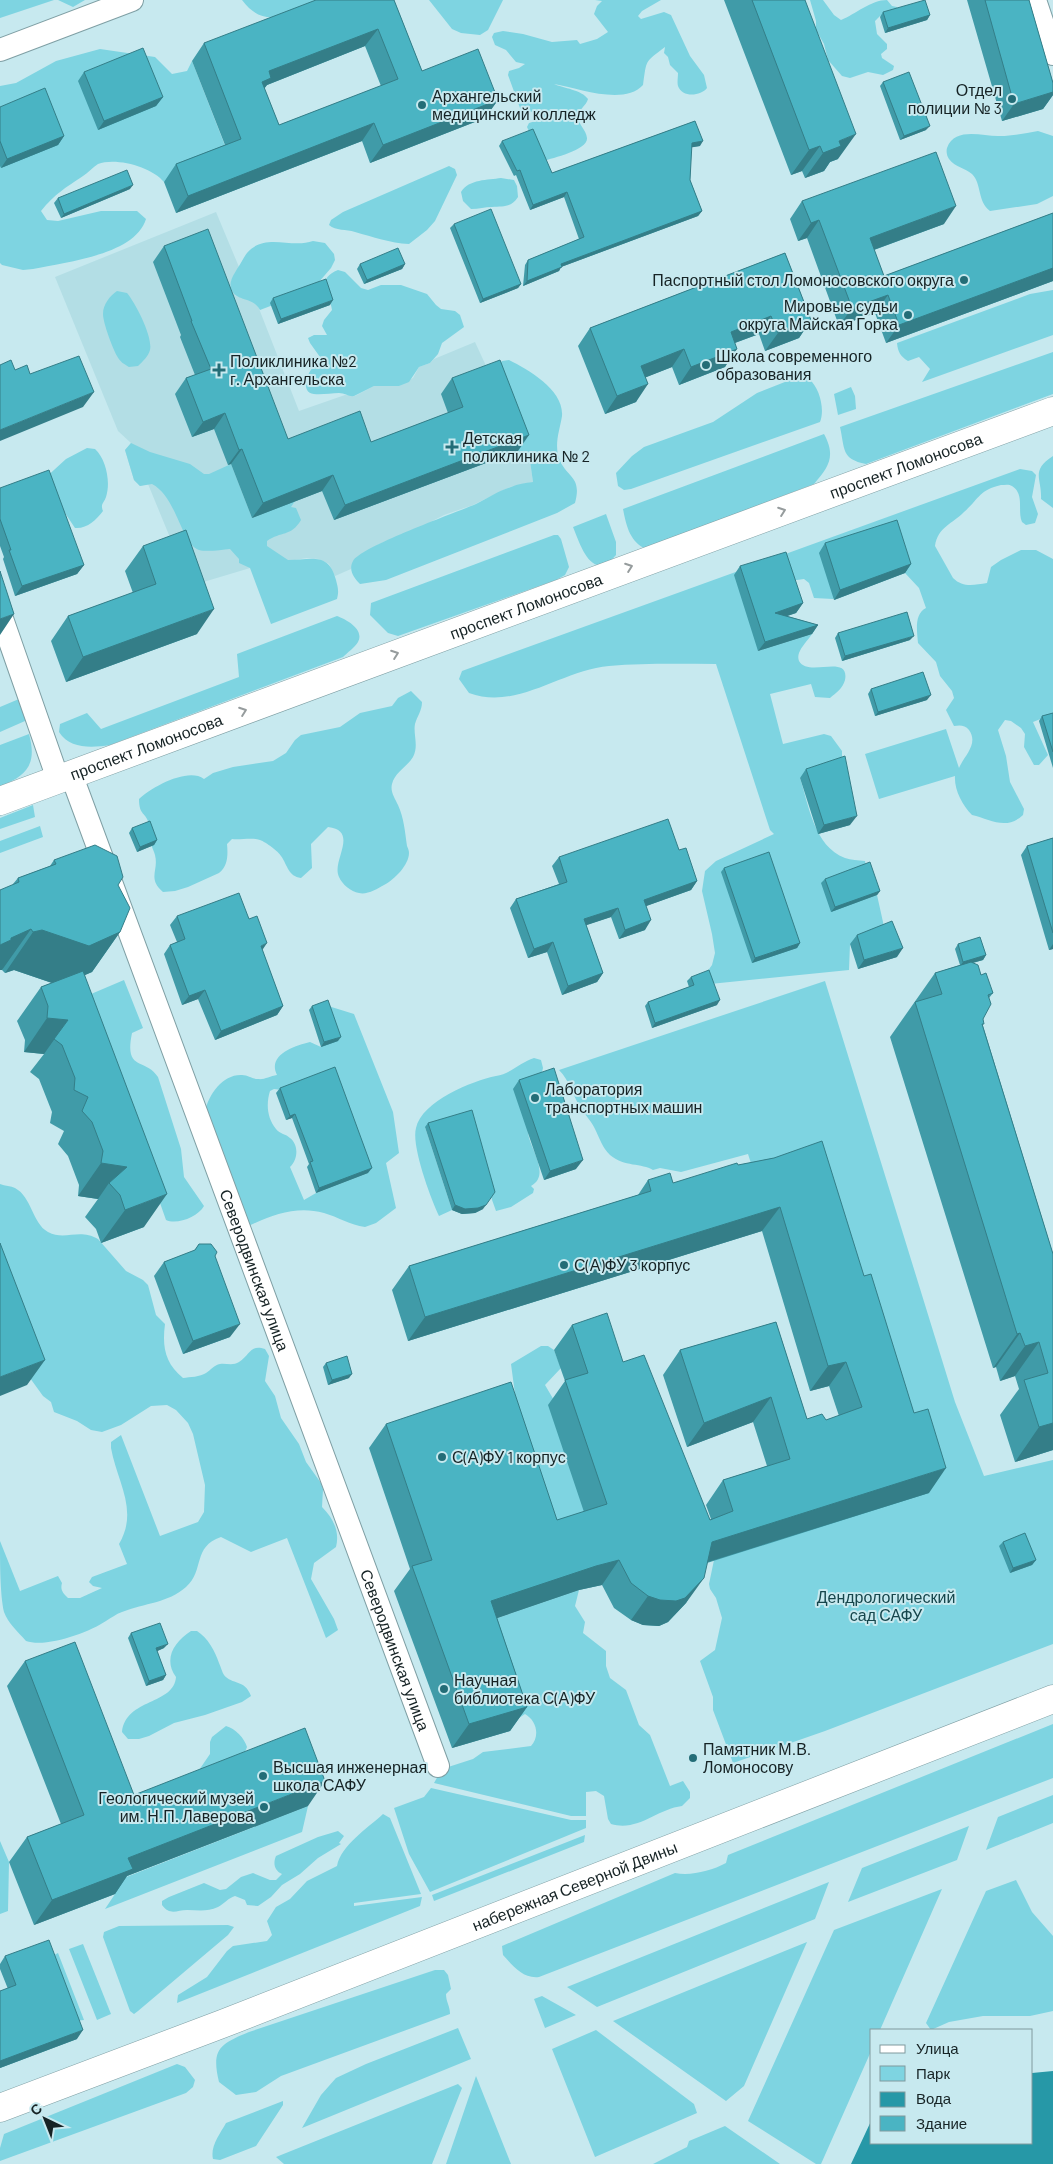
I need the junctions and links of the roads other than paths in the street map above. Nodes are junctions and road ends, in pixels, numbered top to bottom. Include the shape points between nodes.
1 (132, 0) edge
2 (1035, 0) edge
3 (0, 50) edge
4 (1053, 54) edge
5 (1053, 411) edge
6 (0, 613) edge
7 (64, 777) junction
8 (0, 801) edge
9 (1053, 1699) edge
10 (438, 1766) dead end
11 (96, 2071) junction
12 (0, 2108) edge
13 (0, 2127) edge

1 - 3 street
2 - 4 street
7 -> 5 main road, проспект Ломоносова
6 - 7 street, Северодвинская улица
7 - 8 main road, проспект Ломоносова
7 - 10 street, Северодвинская улица
9 - 11 main road, набережная Северной Двины
11 - 12 main road, набережная Северной Двины
11 - 13 main road, набережная Северной Двины

